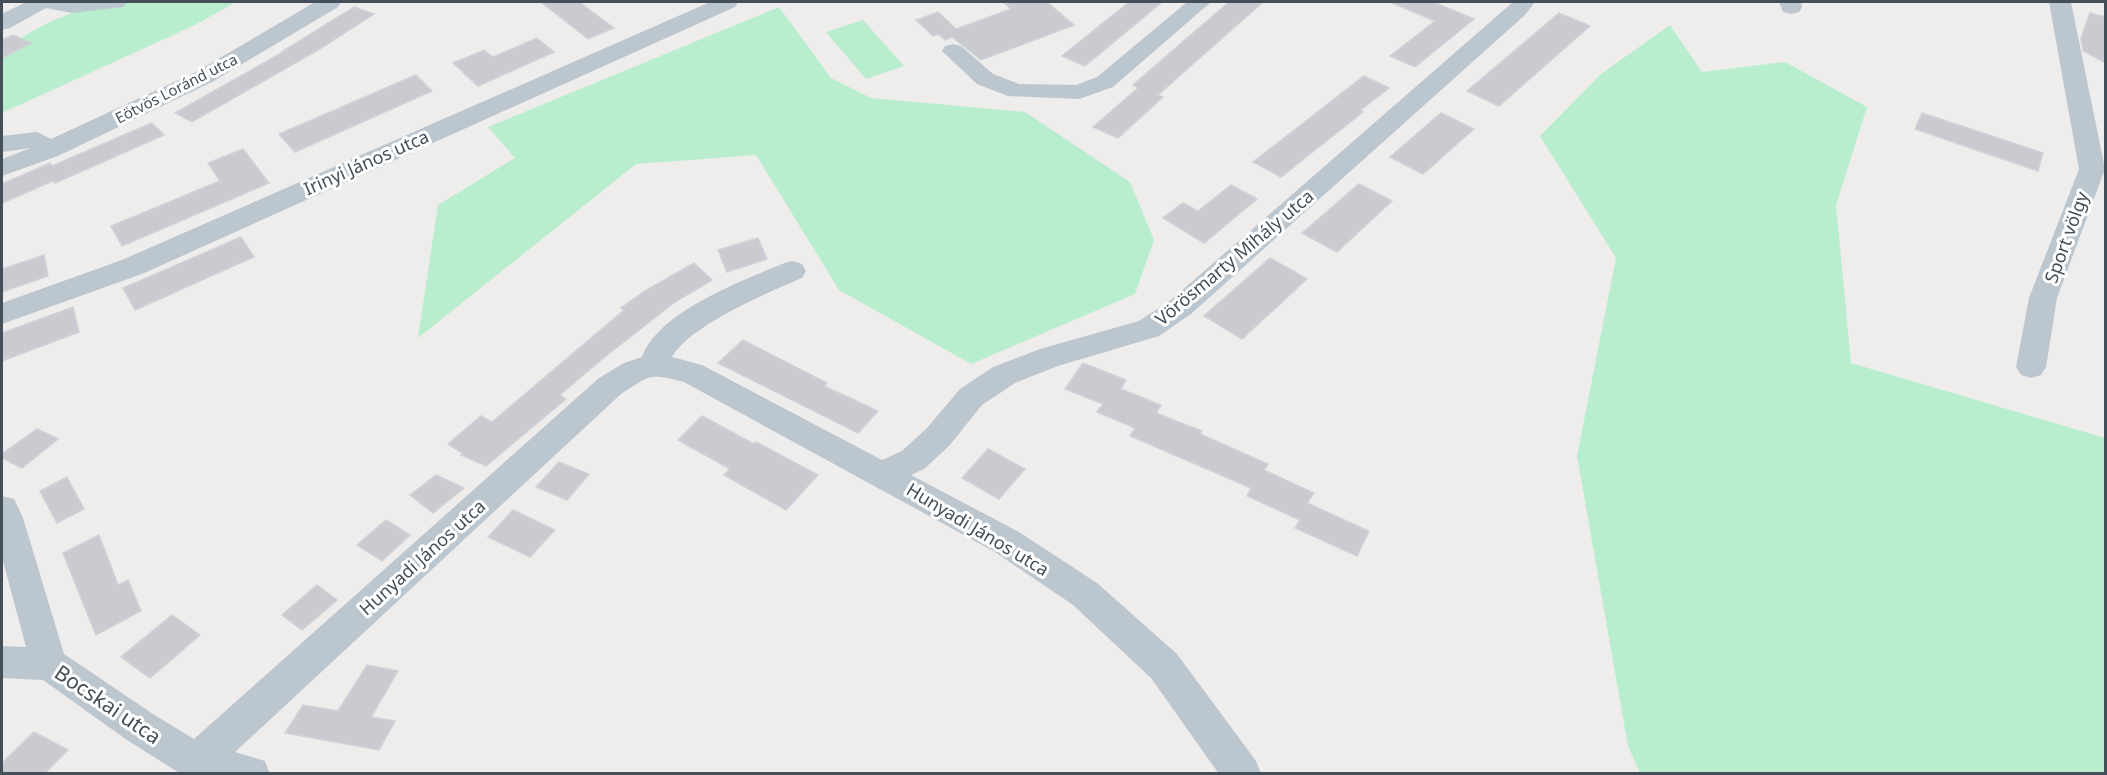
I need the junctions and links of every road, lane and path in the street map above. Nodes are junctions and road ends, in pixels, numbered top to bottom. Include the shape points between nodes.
1 (41, 2) edge
2 (48, 2) edge
3 (114, 2) edge
4 (330, 2) edge
5 (727, 2) edge
6 (1200, 2) edge
7 (1524, 2) edge
8 (2060, 2) edge
9 (2, 24) edge
10 (953, 51) dead end
11 (2, 144) edge
12 (49, 150) junction
13 (2, 168) edge
14 (792, 271) dead end
15 (2, 314) edge
16 (655, 364) junction
17 (2031, 367) dead end
18 (883, 473) junction
19 (2, 509) edge
20 (2, 662) edge
21 (49, 664) junction
22 (197, 762) junction
23 (251, 774) edge
24 (1242, 774) edge

1 - 9 street
2 - 3 street via 72,6
4 - 12 street, Eötvös Loránd utca via 204,77
5 - 15 street, Irinyi János utca via 132,267
6 - 10 street via 1105,82 1079,92 1016,91 985,79
7 - 18 street, Vörösmarty Mihály utca via 1181,307 1149,329 1050,357 1004,375 970,397 938,437 913,460
8 - 17 street, Sport völgy via 2092,169 2043,298
11 - 12 street via 37,140
12 - 13 street, Eötvös Loránd utca
14 - 16 street via 749,289 680,331 660,348
16 - 18 street, Hunyadi János utca via 692,373
16 - 22 street, Hunyadi János utca via 610,386
18 - 24 street, Hunyadi János utca via 1007,542 1085,594 1164,666
19 - 21 street, Bocskai utca via 8,518
20 - 21 street
21 - 22 street, Bocskai utca
22 - 23 street, Bocskai utca

